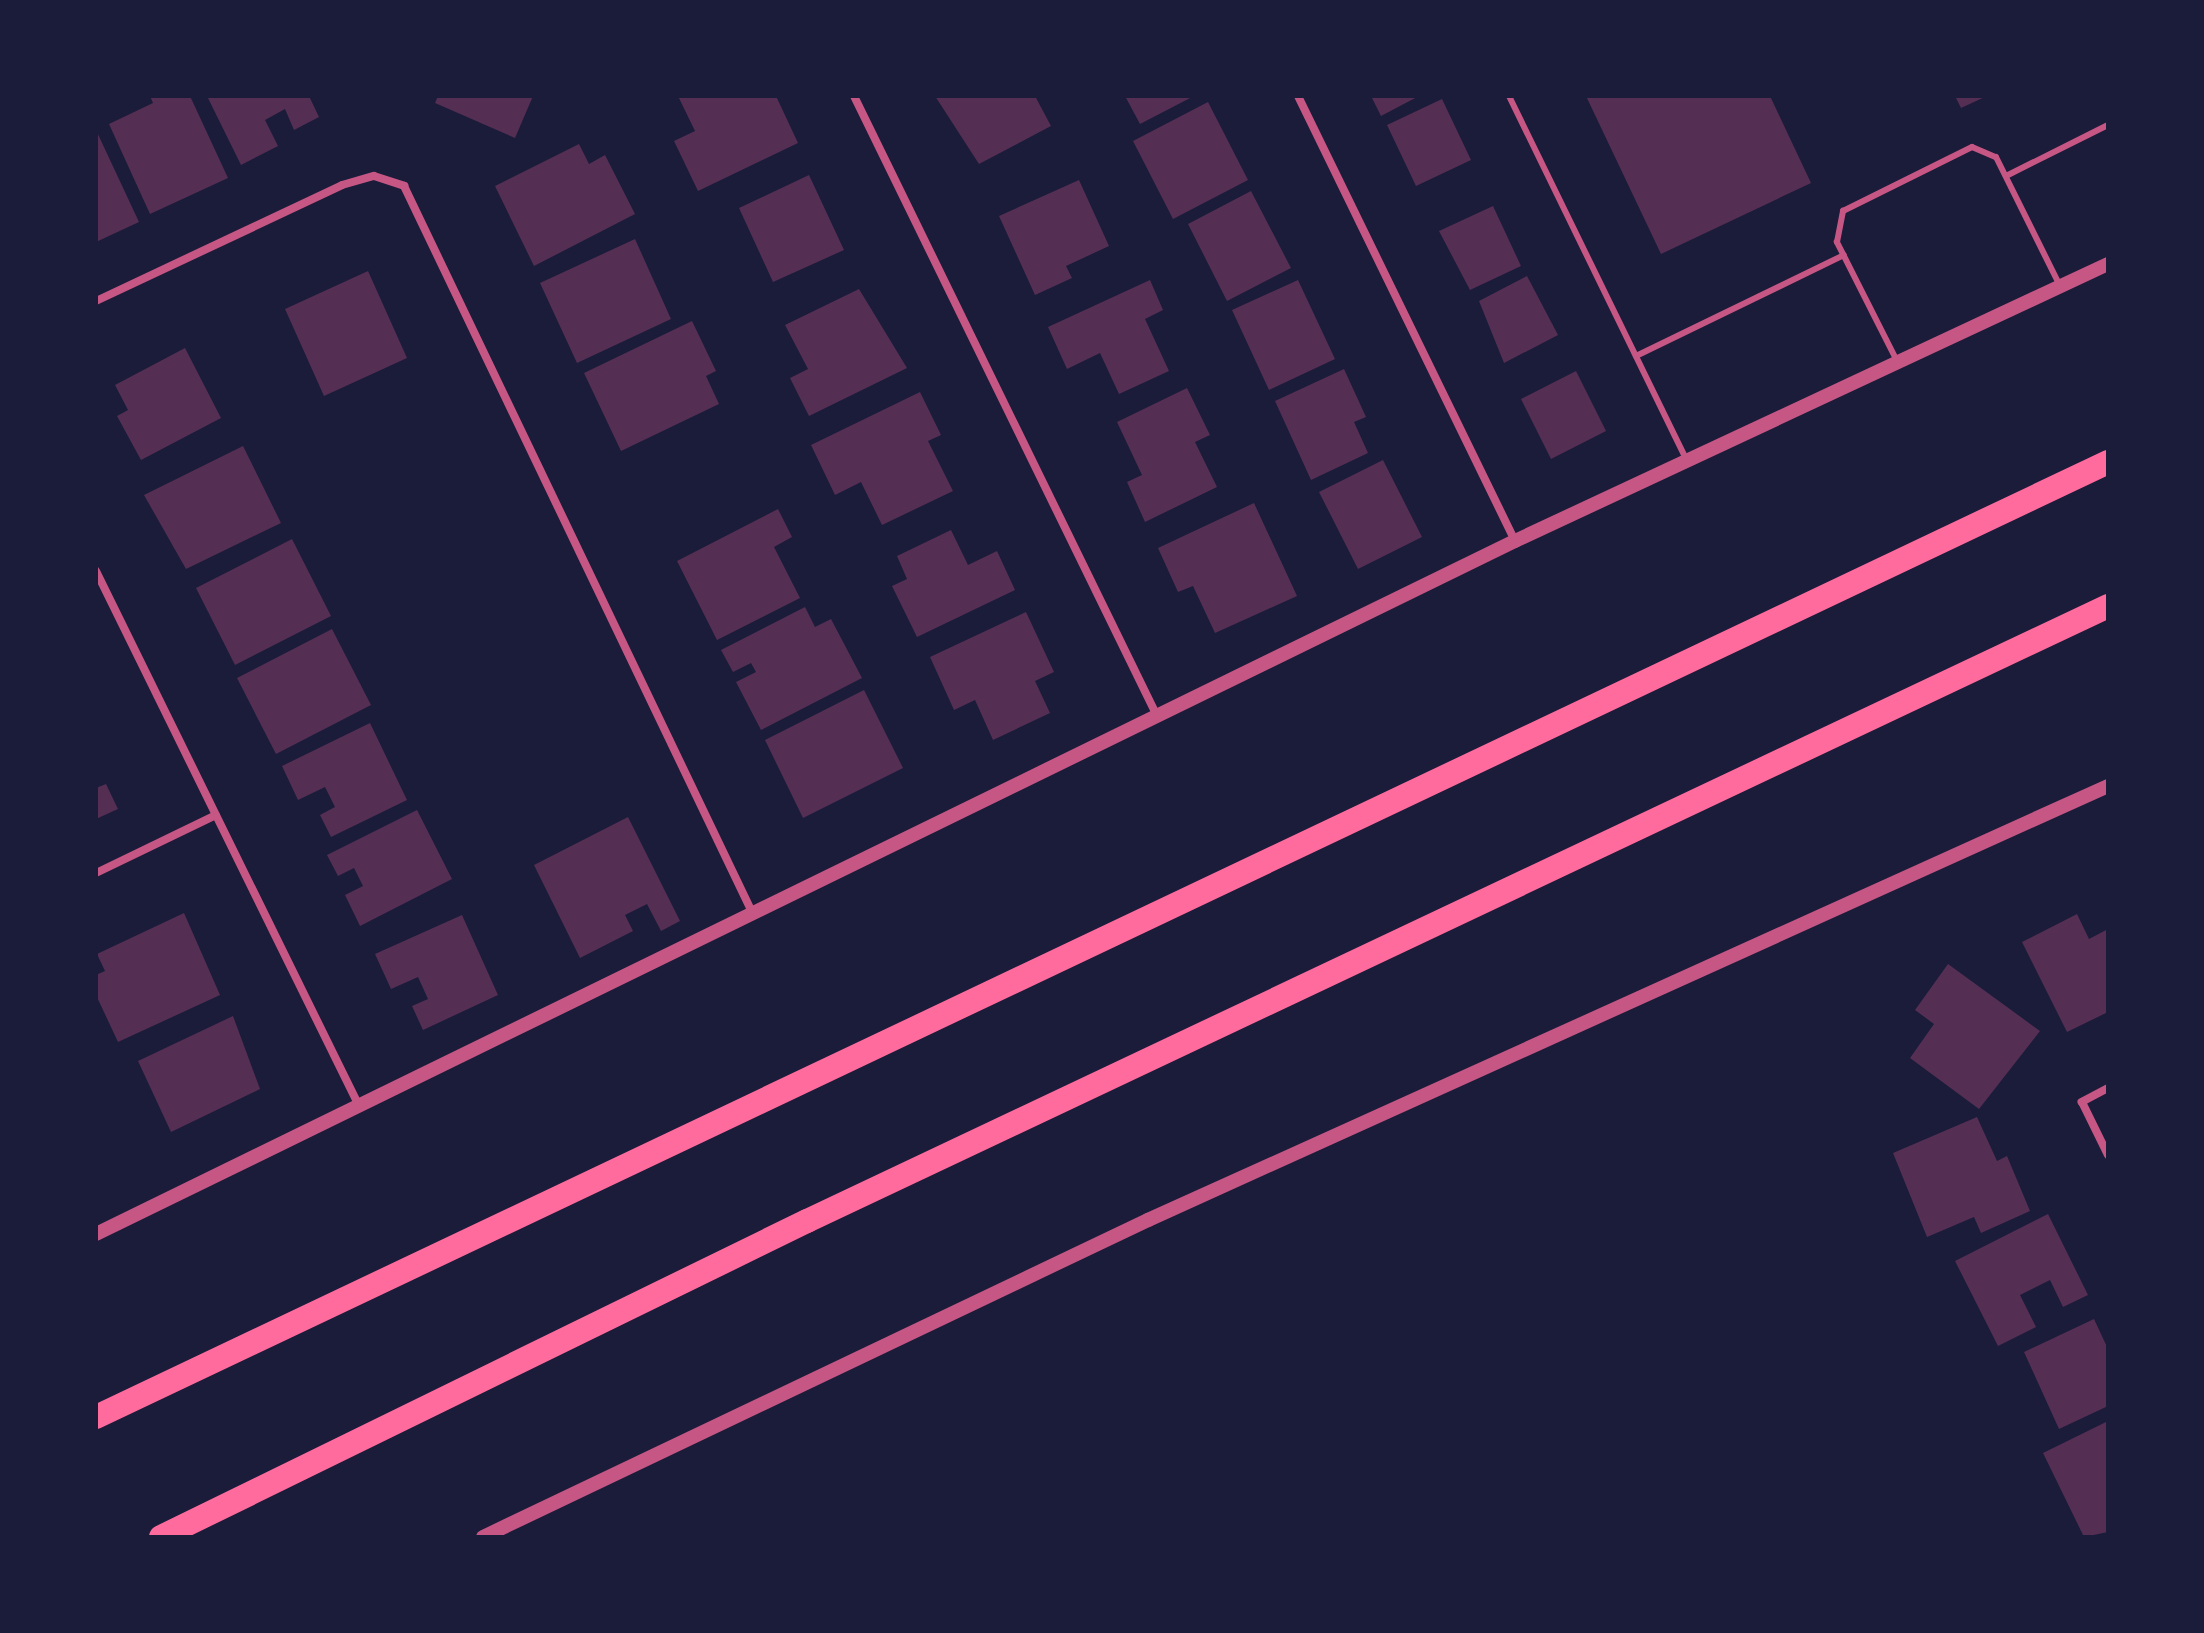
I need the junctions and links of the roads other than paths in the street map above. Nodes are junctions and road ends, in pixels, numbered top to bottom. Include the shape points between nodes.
1 (854, 96) edge
2 (1298, 96) edge
3 (1509, 96) edge
4 (2108, 125) edge
5 (2006, 176) junction
6 (1844, 255) junction
7 (2108, 264) edge
8 (2060, 286) junction
9 (96, 301) edge
10 (1636, 356) junction
11 (1898, 363) junction
12 (1687, 461) junction
13 (2108, 462) edge
14 (1515, 541) junction
15 (96, 571) edge
16 (2108, 606) edge
17 (1157, 716) junction
18 (2108, 786) edge
19 (216, 815) junction
20 (96, 873) edge
21 (753, 914) junction
22 (2108, 1088) edge
23 (358, 1104) junction
24 (2108, 1155) edge
25 (96, 1234) edge
26 (96, 1417) edge
27 (161, 1537) edge
28 (483, 1537) edge

1 - 17 street
2 - 14 street
3 - 10 lane
4 - 5 lane
5 - 6 lane via 1996,157 1972,147 1843,211 1837,242
5 - 8 lane
6 - 10 lane
6 - 11 lane
7 - 8 street
8 - 11 street
9 - 21 street via 374,176 404,186
10 - 12 lane
11 - 12 street
12 - 14 street
13 - 26 highway
14 - 17 street
15 - 19 street
16 - 27 highway via 807,1221
17 - 21 street
18 - 28 street via 1148,1220
19 - 20 street
19 - 23 street
21 - 23 street
22 - 24 street via 2082,1102
23 - 25 street

